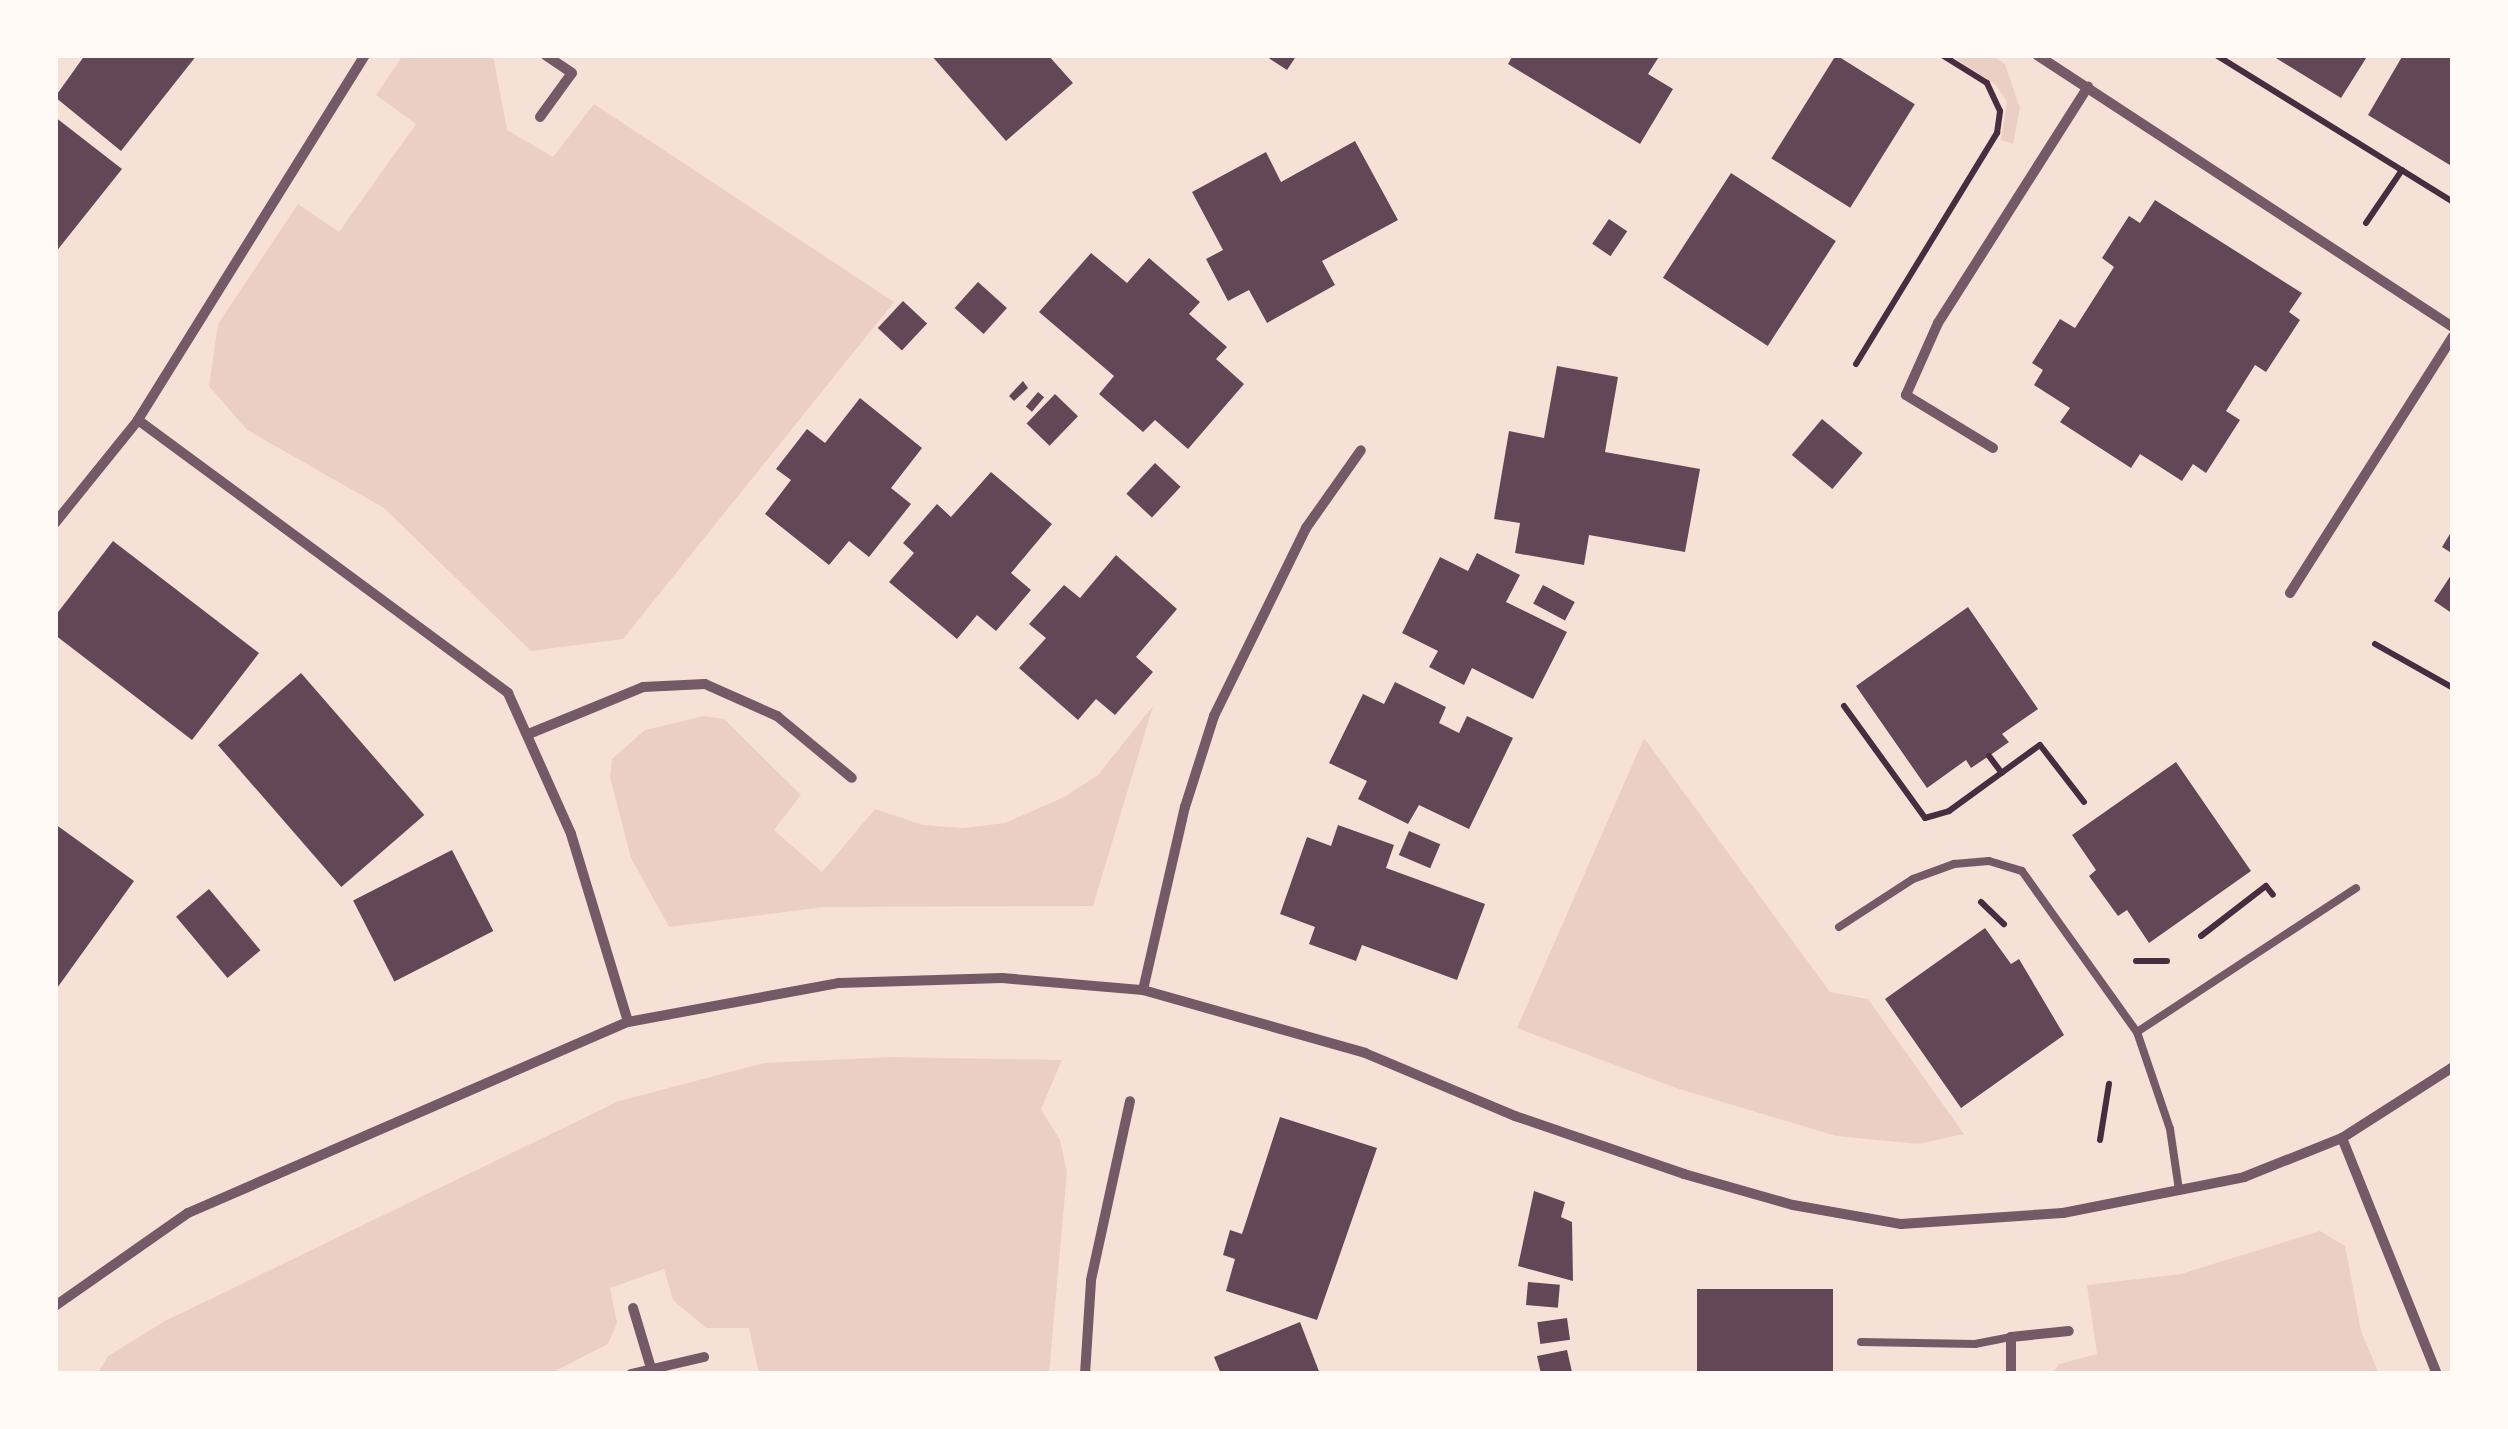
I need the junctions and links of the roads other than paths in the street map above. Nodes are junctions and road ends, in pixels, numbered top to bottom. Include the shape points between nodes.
1 (365, 55) edge
2 (546, 55) edge
3 (2037, 55) edge
4 (2088, 87) junction
5 (540, 117) dead end
6 (2453, 327) edge
7 (2453, 336) edge
8 (138, 420) junction
9 (1993, 448) dead end
10 (1361, 450) dead end
11 (55, 523) edge
12 (2290, 593) dead end
13 (531, 733) junction
14 (852, 778) dead end
15 (2356, 888) dead end
16 (1839, 927) dead end
17 (1143, 990) junction
18 (628, 1022) junction
19 (2138, 1032) junction
20 (2453, 1067) edge
21 (1130, 1101) dead end
22 (2342, 1138) junction
23 (2180, 1190) junction
24 (55, 1306) edge
25 (633, 1308) dead end
26 (2069, 1330) dead end
27 (2011, 1337) junction
28 (1861, 1342) dead end
29 (704, 1356) dead end
30 (650, 1368) junction
31 (632, 1374) edge
32 (1085, 1374) edge
33 (2011, 1374) edge
34 (2437, 1374) edge

1 - 8 street
2 - 5 street via 572,73
3 - 4 street
4 - 6 street
4 - 9 street via 1938,322 1906,395
7 - 12 street
8 - 11 street
8 - 13 street via 482,671 508,693
10 - 17 street via 1306,528 1214,716 1185,807
13 - 14 street via 643,687 704,684 778,716
13 - 18 street via 571,834
15 - 19 lane
16 - 19 lane via 1912,879 1954,864 1989,861 2022,872
17 - 18 street via 919,977 758,993
17 - 23 street via 1346,1047 1667,1169 1863,1220 1968,1224
18 - 24 street via 188,1213
19 - 23 lane via 2170,1129
20 - 22 street
21 - 32 street via 1091,1280
22 - 23 street via 2278,1166
22 - 34 street
25 - 30 street
26 - 27 street
27 - 28 lane via 1975,1344
27 - 33 street
29 - 30 street
30 - 31 street

